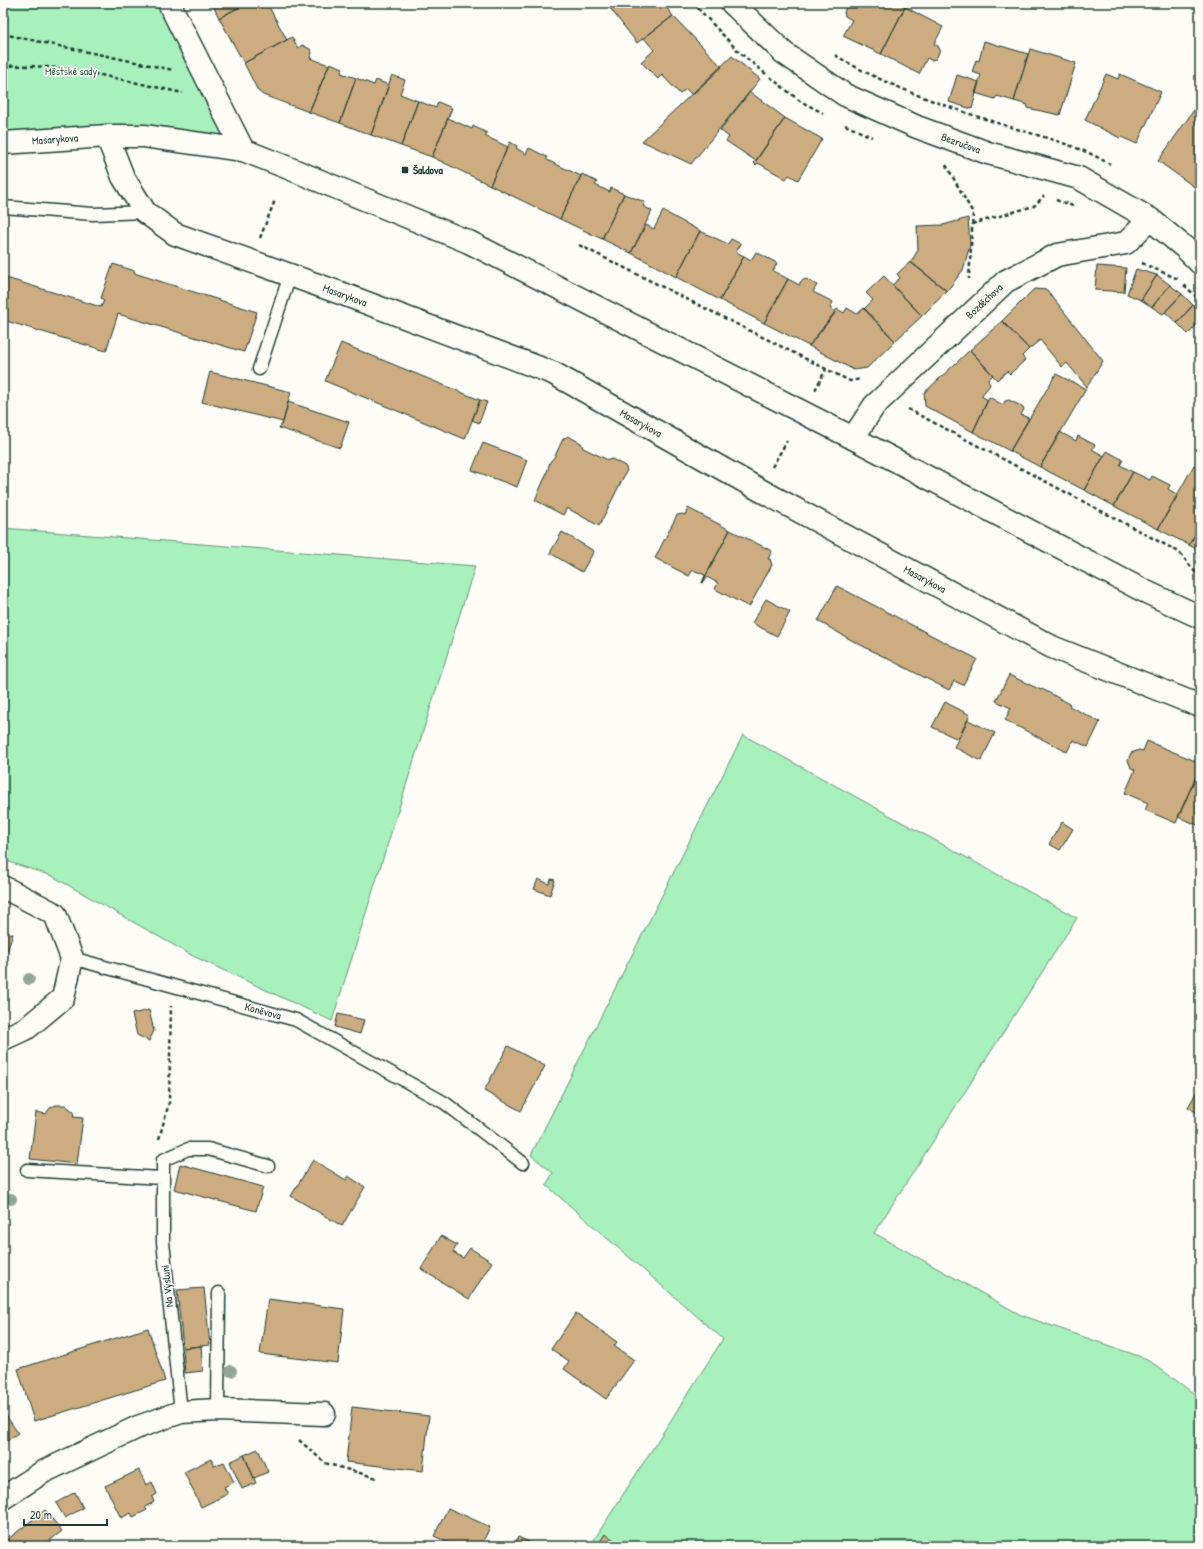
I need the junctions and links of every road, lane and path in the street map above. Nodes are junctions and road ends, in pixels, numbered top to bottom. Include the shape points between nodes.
1 (169, 3) edge
2 (732, 3) edge
3 (3, 34) edge
4 (833, 53) dead end
5 (3, 66) edge
6 (172, 70) dead end
7 (183, 93) dead end
8 (107, 136) junction
9 (3, 143) edge
10 (243, 150) junction
11 (946, 165) dead end
12 (1117, 168) dead end
13 (1044, 196) dead end
14 (275, 200) dead end
15 (3, 207) edge
16 (145, 212) junction
17 (1150, 219) junction
18 (972, 224) junction
19 (260, 239) dead end
20 (579, 245) dead end
21 (1136, 260) dead end
22 (1200, 262) edge
23 (290, 275) junction
24 (969, 279) dead end
25 (1200, 300) edge
26 (259, 369) dead end
27 (826, 369) junction
28 (861, 379) dead end
29 (813, 394) dead end
30 (902, 406) dead end
31 (854, 438) junction
32 (787, 441) dead end
33 (772, 468) dead end
34 (1200, 578) edge
35 (1200, 617) edge
36 (1200, 706) edge
37 (3, 887) edge
38 (72, 958) junction
39 (172, 986) junction
40 (3, 1039) edge
41 (158, 1144) dead end
42 (523, 1163) dead end
43 (268, 1166) dead end
44 (27, 1170) dead end
45 (162, 1178) junction
46 (219, 1293) dead end
47 (218, 1410) junction
48 (181, 1412) junction
49 (324, 1414) dead end
50 (296, 1438) dead end
51 (377, 1478) dead end
52 (3, 1498) edge

1 - 10 street
2 - 17 street, Bezručova via 784,53 844,95 917,127 988,153 1079,178
3 - 6 path
4 - 12 path via 858,70 962,112 1090,152
5 - 7 path via 52,68 87,73
8 - 9 street, Masarykova
8 - 10 street, Masarykova via 144,136
8 - 16 street, Masarykova via 123,177
10 - 31 street, Masarykova via 469,242
11 - 18 path via 973,213
13 - 18 path via 1034,206
14 - 19 path
15 - 16 lane via 93,214
16 - 23 street, Masarykova via 175,234
17 - 22 street, Bezručova
17 - 31 street, Bozděchova via 1126,243 1057,255 1006,281 874,406
18 - 24 path
20 - 27 path
21 - 25 path via 1178,278
23 - 26 lane
23 - 36 street, Masarykova via 553,373 760,490 1052,647
27 - 28 path via 850,381
27 - 29 path
30 - 34 path via 1179,552
31 - 35 street, Masarykova via 1142,590
32 - 33 path
37 - 38 street via 55,914
38 - 39 lane, Koněvova
38 - 40 street via 63,998 27,1028
39 - 41 path via 170,1103
39 - 42 lane, Koněvova via 296,1020 445,1103
43 - 45 lane, Na Výsluní via 208,1149 188,1150 162,1160
44 - 45 lane
45 - 48 lane, Na Výsluní via 163,1242
46 - 47 lane
47 - 48 street
47 - 49 street
48 - 52 street via 138,1427 43,1472
50 - 51 path via 325,1463

